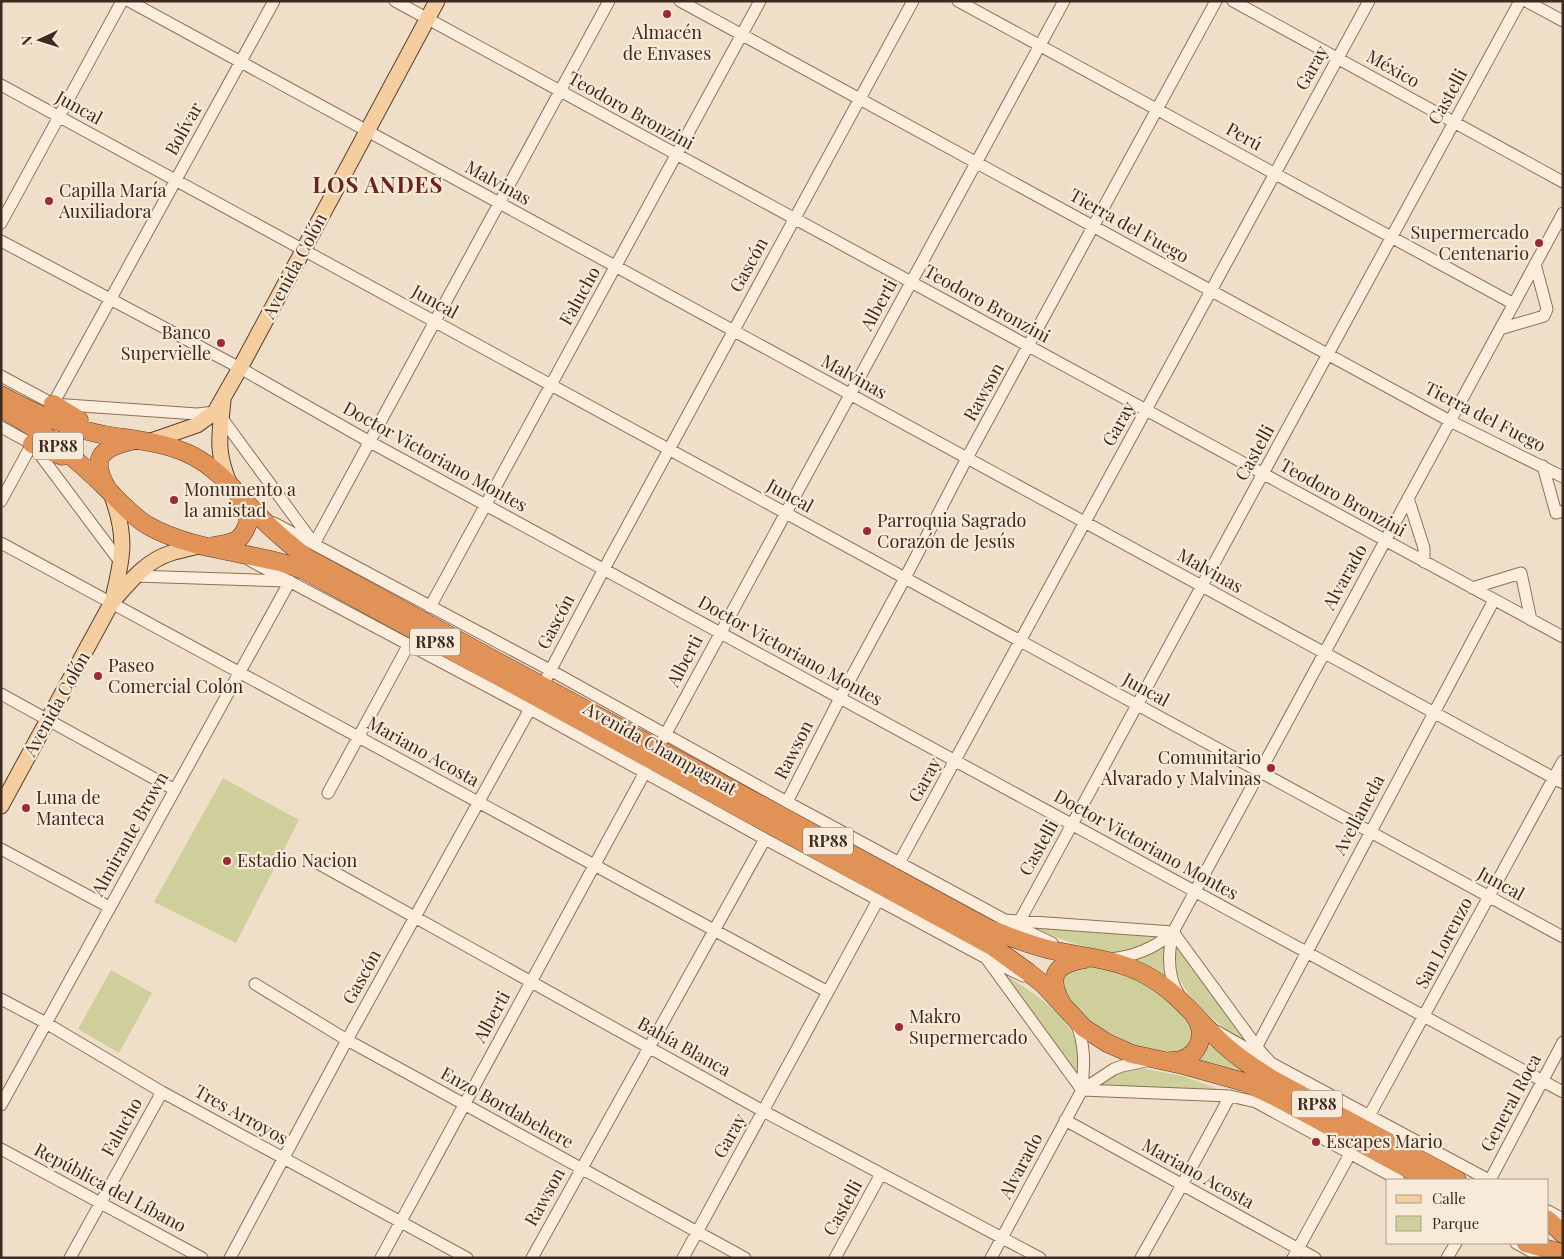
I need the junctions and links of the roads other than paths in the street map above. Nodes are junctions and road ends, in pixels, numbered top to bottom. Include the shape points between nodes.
1 (122, 1) edge
2 (128, 1) edge
3 (274, 1) edge
4 (395, 1) edge
5 (437, 1) edge
6 (609, 1) edge
7 (680, 1) edge
8 (760, 1) edge
9 (913, 1) edge
10 (958, 1) edge
11 (1064, 1) edge
12 (1216, 1) edge
13 (1233, 1) edge
14 (1369, 1) edge
15 (1520, 1) edge
16 (1526, 1) edge
17 (427, 20) junction
18 (1563, 21) edge
19 (742, 35) junction
20 (1040, 46) junction
21 (1338, 59) junction
22 (241, 62) junction
23 (1, 85) edge
24 (560, 92) junction
25 (860, 99) junction
26 (1157, 110) junction
27 (59, 117) junction
28 (1454, 123) junction
29 (366, 131) junction
30 (676, 155) junction
31 (976, 162) junction
32 (1275, 174) junction
33 (176, 180) junction
34 (1563, 182) edge
35 (499, 203) junction
36 (1563, 213) edge
37 (794, 219) junction
38 (1, 223) edge
39 (1094, 227) junction
40 (1392, 238) junction
41 (1, 241) edge
42 (304, 250) junction
43 (1535, 264) junction
44 (616, 267) junction
45 (910, 283) junction
46 (1211, 291) junction
47 (110, 300) junction
48 (1514, 304) junction
49 (435, 322) junction
50 (1500, 329) junction
51 (733, 331) junction
52 (1028, 347) junction
53 (1328, 354) junction
54 (240, 368) junction
55 (1, 376) edge
56 (551, 385) junction
57 (850, 394) junction
58 (1, 395) edge
59 (52, 404) junction
60 (1, 408) edge
61 (1146, 411) junction
62 (218, 414) junction
63 (1450, 421) junction
64 (1, 427) edge
65 (103, 434) junction
66 (142, 441) junction
67 (370, 442) junction
68 (32, 444) junction
69 (669, 449) junction
70 (967, 458) junction
71 (76, 462) junction
72 (1543, 466) junction
73 (1263, 474) junction
74 (1563, 477) edge
75 (234, 489) junction
76 (110, 493) junction
77 (1408, 498) junction
78 (1, 501) edge
79 (486, 505) junction
80 (1563, 512) edge
81 (785, 513) junction
82 (259, 516) junction
83 (1085, 523) junction
84 (1385, 541) junction
85 (1, 543) edge
86 (314, 544) junction
87 (205, 546) junction
88 (237, 553) junction
89 (1424, 562) junction
90 (121, 564) junction
91 (604, 569) junction
92 (135, 576) junction
93 (905, 578) junction
94 (290, 581) junction
95 (1202, 586) junction
96 (1472, 588) junction
97 (1494, 600) junction
98 (112, 602) junction
99 (430, 607) junction
100 (1531, 620) junction
101 (720, 632) junction
102 (1563, 638) edge
103 (1020, 641) junction
104 (409, 644) junction
105 (1324, 653) junction
106 (239, 672) junction
107 (540, 690) junction
108 (1, 694) edge
109 (840, 698) junction
110 (1137, 705) junction
111 (1434, 713) junction
112 (48, 720) junction
113 (358, 736) junction
114 (655, 754) junction
115 (955, 761) junction
116 (1563, 761) edge
117 (1260, 772) junction
118 (1558, 780) edge
119 (175, 790) junction
120 (328, 793) dead end
121 (787, 802) junction
122 (479, 803) junction
123 (1, 806) edge
124 (1072, 824) junction
125 (1370, 832) junction
126 (765, 840) junction
127 (1, 848) edge
128 (314, 861) dead end
129 (899, 864) junction
130 (594, 866) junction
131 (1195, 891) junction
132 (1489, 897) junction
133 (878, 900) junction
134 (109, 907) junction
135 (415, 917) junction
136 (1005, 920) junction
137 (1020, 922) junction
138 (715, 931) junction
139 (1173, 932) junction
140 (1563, 937) edge
141 (1306, 952) junction
142 (1076, 955) junction
143 (986, 958) junction
144 (1098, 959) junction
145 (532, 981) junction
146 (256, 984) dead end
147 (828, 992) junction
148 (1052, 993) junction
149 (1, 999) edge
150 (1186, 1005) junction
151 (1069, 1013) junction
152 (1424, 1016) junction
153 (46, 1023) junction
154 (1204, 1024) junction
155 (346, 1040) junction
156 (1563, 1042) edge
157 (1256, 1046) junction
158 (648, 1048) junction
159 (1171, 1062) junction
160 (1277, 1067) junction
161 (1542, 1080) junction
162 (1082, 1090) junction
163 (162, 1092) junction
164 (1563, 1092) edge
165 (1230, 1096) junction
166 (1256, 1102) junction
167 (1, 1105) edge
168 (464, 1105) junction
169 (763, 1111) junction
170 (1369, 1116) junction
171 (1065, 1120) junction
172 (1, 1149) edge
173 (1350, 1154) junction
174 (284, 1158) junction
175 (581, 1168) junction
176 (881, 1174) junction
177 (1398, 1179) edge
178 (1427, 1179) edge
179 (1455, 1179) edge
180 (1488, 1179) edge
181 (1491, 1179) edge
182 (1182, 1186) junction
183 (100, 1202) junction
184 (1552, 1221) edge
185 (401, 1222) junction
186 (697, 1232) junction
187 (1002, 1237) junction
188 (1455, 1244) edge
189 (1522, 1244) edge
190 (1535, 1246) edge
191 (1560, 1247) edge
192 (1296, 1253) edge
193 (70, 1258) edge
194 (202, 1258) edge
195 (230, 1258) edge
196 (381, 1258) edge
197 (467, 1258) edge
198 (532, 1258) edge
199 (683, 1258) edge
200 (745, 1258) edge
201 (835, 1258) edge
202 (991, 1258) edge
203 (1040, 1258) edge
204 (1141, 1258) edge
205 (1314, 1258) edge
206 (1448, 1258) edge

1 - 27 street
2 - 22 street, Malvinas
3 - 22 street, Bolívar
4 - 17 street, Teodoro Bronzini
5 - 17 main road, Avenida Colón
6 - 24 street
7 - 19 street, Tierra del Fuego
8 - 19 street, Falucho
9 - 25 street, Gascón
10 - 20 street, Perú
11 - 20 street, Alberti
12 - 26 street, Rawson
13 - 21 street, México
14 - 21 street, Garay
15 - 28 street, Castelli
16 - 18 street
17 - 24 street, Teodoro Bronzini
17 - 29 main road, Avenida Colón
19 - 25 street, Tierra del Fuego
19 - 30 street, Falucho
20 - 26 street, Perú
20 - 31 street, Alberti
21 - 28 street, México
21 - 32 street, Garay
22 - 29 street, Malvinas
22 - 33 street, Bolívar
23 - 27 street, Juncal
24 - 30 street, Teodoro Bronzini
24 - 35 street
25 - 31 street, Tierra del Fuego
25 - 37 street, Gascón
26 - 32 street, Perú
26 - 39 street, Rawson
27 - 33 street, Juncal
27 - 38 street
28 - 34 street, México
28 - 40 street, Castelli
29 - 35 street, Malvinas
29 - 42 main road, Avenida Colón
30 - 37 street, Teodoro Bronzini
30 - 44 street, Falucho
31 - 39 street, Tierra del Fuego
31 - 45 street, Alberti
32 - 40 street, Perú
32 - 46 street, Garay
33 - 42 street, Juncal
33 - 47 street, Bolívar
35 - 44 street, Malvinas
35 - 49 street
36 - 43 street, Alvarado
37 - 45 street, Teodoro Bronzini
37 - 51 street, Gascón
39 - 46 street, Tierra del Fuego
39 - 52 street, Rawson
40 - 48 street, Perú
40 - 53 street, Castelli
41 - 47 street, Doctor Victoriano Montes
42 - 49 street, Juncal
42 - 54 main road, Avenida Colón
43 - 48 street, Alvarado
43 - 50 street via 1547,310 1544,316
44 - 51 street, Malvinas
44 - 56 street, Falucho
45 - 52 street, Teodoro Bronzini
45 - 57 street, Alberti
46 - 53 street, Tierra del Fuego
46 - 61 street, Garay
47 - 54 street, Doctor Victoriano Montes
47 - 59 street, Bolívar
48 - 50 street, Alvarado
49 - 56 street, Juncal
49 - 67 street
50 - 63 street, Alvarado
51 - 57 street, Malvinas
51 - 69 street, Gascón
52 - 61 street, Teodoro Bronzini
52 - 70 street, Rawson
53 - 63 street, Tierra del Fuego
53 - 73 street, Castelli
54 - 62 main road, Avenida Colón
54 - 67 street, Doctor Victoriano Montes
55 - 59 street
56 - 69 street, Juncal
56 - 79 street, Falucho
57 - 70 street, Malvinas
57 - 81 street, Alberti
58 - 65 highway, Avenida Champagnat / RP88 via 43,415
59 - 62 street
59 - 65 highway
60 - 71 highway, Avenida Champagnat / RP88 via 54,443
61 - 73 street, Teodoro Bronzini
61 - 83 street, Garay
62 - 66 main road, Avenida Colón via 197,425
62 - 75 main road, Avenida Colón via 222,466
62 - 86 street, Avenida Champagnat
63 - 72 street, Tierra del Fuego
63 - 77 street, Alvarado
64 - 68 street
65 - 66 highway, Avenida Champagnat / RP88
66 - 75 highway, Avenida Champagnat / RP88 via 181,450 195,457
66 - 76 highway, Avenida Colón / RP88 via 111,447 101,455 101,477
67 - 79 street, Doctor Victoriano Montes
67 - 86 street
68 - 71 highway
68 - 78 street
68 - 90 street
69 - 81 street, Juncal
69 - 91 street, Gascón
70 - 83 street, Malvinas
70 - 93 street, Rawson
71 - 76 highway, Avenida Champagnat / RP88
72 - 74 street, Tierra del Fuego
72 - 80 street via 1556,513
73 - 84 street, Teodoro Bronzini
73 - 95 street, Castelli
75 - 82 highway, Avenida Champagnat / RP88
75 - 87 highway, Avenida Colón / RP88 via 249,520 245,533 234,543
76 - 87 highway, Avenida Champagnat / RP88 via 148,525
76 - 90 main road, Avenida Colón via 120,517 123,537
77 - 84 street, Alvarado
77 - 89 street via 1424,548
79 - 91 street, Doctor Victoriano Montes
79 - 99 street, Falucho
81 - 93 street, Juncal
81 - 101 street, Alberti
82 - 86 street, Avenida Champagnat
82 - 107 highway, Avenida Champagnat / RP88 via 307,558
83 - 95 street, Malvinas
83 - 103 street, Garay
84 - 89 street, Teodoro Bronzini
84 - 105 street, Alvarado
85 - 98 street, Mariano Acosta
86 - 99 street, Avenida Champagnat
87 - 88 highway, Avenida Champagnat / RP88
87 - 92 main road, Avenida Colón via 170,553
88 - 94 street, Avenida Champagnat
88 - 107 highway, Avenida Champagnat / RP88 via 304,570
89 - 96 street, Teodoro Bronzini
90 - 98 main road, Avenida Colón
91 - 101 street, Doctor Victoriano Montes
91 - 107 street, Gascón
92 - 94 street, Avenida Champagnat
92 - 98 main road, Avenida Colón
93 - 103 street, Juncal
93 - 109 street, Rawson
94 - 104 street, Avenida Champagnat
94 - 106 street, Almirante Brown
95 - 105 street, Malvinas
95 - 110 street, Castelli
96 - 97 street, Teodoro Bronzini
96 - 100 street via 1521,573
97 - 100 street, Teodoro Bronzini
97 - 111 street, Avellaneda
98 - 106 street, Mariano Acosta
98 - 112 main road, Avenida Colón
99 - 107 street, Avenida Champagnat
100 - 102 street, Teodoro Bronzini
101 - 109 street, Doctor Victoriano Montes
101 - 114 street, Alberti
103 - 110 street, Juncal
103 - 115 street, Garay
104 - 107 street, Avenida Champagnat
104 - 113 street
105 - 111 street, Malvinas
105 - 117 street, Alvarado
106 - 113 street, Mariano Acosta
106 - 119 street, Almirante Brown
107 - 114 highway, Avenida Champagnat / RP88
107 - 114 street, Avenida Champagnat
107 - 122 street, Gascón
108 - 112 street
109 - 115 street, Doctor Victoriano Montes
109 - 121 street, Rawson
110 - 117 street, Juncal
110 - 124 street, Castelli
111 - 118 street, Malvinas
111 - 125 street, Avellaneda
112 - 119 street
112 - 123 main road, Avenida Colón
113 - 120 street
113 - 122 street, Mariano Acosta
114 - 121 street, Avenida Champagnat
114 - 126 street, Avenida Champagnat
114 - 130 street, Alberti
114 - 142 highway, Avenida Champagnat / RP88 via 987,928 1035,946
114 - 148 highway, Avenida Champagnat / RP88 via 992,946
115 - 124 street, Doctor Victoriano Montes
115 - 129 street, Garay
116 - 118 street, San Lorenzo
117 - 125 street, Juncal
117 - 131 street, Alvarado
118 - 132 street, San Lorenzo
119 - 134 street, Almirante Brown
121 - 129 street, Avenida Champagnat
122 - 130 street, Mariano Acosta
122 - 135 street, Gascón
124 - 131 street, Doctor Victoriano Montes
124 - 137 street, Castelli
125 - 132 street, Juncal
125 - 141 street, Avellaneda
126 - 133 street, Avenida Champagnat
126 - 138 street, Rawson
127 - 134 street
128 - 135 street, Bahía Blanca
129 - 136 street, Avenida Champagnat
130 - 138 street, Mariano Acosta
130 - 145 street, Alberti
131 - 139 street, Alvarado
131 - 141 street, Doctor Victoriano Montes
132 - 140 street, Juncal
132 - 152 street, San Lorenzo
133 - 143 street, Avenida Champagnat
133 - 147 street, Garay
134 - 153 street, Almirante Brown
135 - 145 street, Bahía Blanca
135 - 155 street, Gascón
136 - 137 street, Avenida Champagnat
136 - 142 street, Avenida Champagnat
137 - 139 street, Avenida Champagnat
138 - 147 street, Mariano Acosta
138 - 158 street, Rawson
139 - 144 street, Alvarado via 1141,951 1113,959
139 - 150 street, Alvarado via 1169,948 1170,972 1174,987
139 - 157 street, Avenida Champagnat
141 - 152 street, Doctor Victoriano Montes
141 - 157 street, Avellaneda
142 - 144 highway, Avenida Champagnat / RP88
143 - 148 street, Avenida Champagnat
143 - 162 street, Avenida Champagnat
144 - 150 highway, Avenida Champagnat / RP88 via 1122,964 1145,974
144 - 151 highway, RP88 via 1070,961 1059,969 1055,988
145 - 158 street, Bahía Blanca
145 - 168 street, Alberti
146 - 155 street, Enzo Bordabehere
147 - 169 street, Garay
148 - 151 highway, Avenida Champagnat / RP88
149 - 153 street, Tres Arroyos
150 - 154 highway, Avenida Champagnat / RP88
150 - 159 highway, RP88 via 1196,1018 1200,1038 1193,1054 1184,1060
151 - 159 highway, Avenida Champagnat / RP88 via 1084,1028 1119,1049
151 - 162 street, Alvarado via 1084,1049
152 - 161 street, Doctor Victoriano Montes
152 - 170 street, San Lorenzo
153 - 163 street, Tres Arroyos
153 - 167 street, Almirante Brown
154 - 160 street, Avenida Champagnat
154 - 179 highway, Avenida Champagnat / RP88 via 1232,1051 1270,1078
155 - 168 street, Enzo Bordabehere
155 - 174 street, Gascón
156 - 161 street, General Roca
157 - 160 street, Avenida Champagnat
158 - 169 street, Bahía Blanca
158 - 175 street, Rawson
159 - 162 street, Alvarado via 1140,1061 1122,1066
159 - 166 street, Avenida Champagnat
159 - 178 highway, Avenida Champagnat / RP88 via 1229,1077 1263,1090
160 - 170 street, Avenida Champagnat
161 - 164 street, Doctor Victoriano Montes
161 - 181 street, General Roca
162 - 165 street, Avenida Champagnat
162 - 171 street, Alvarado
163 - 174 street, Tres Arroyos
163 - 183 street, Falucho
165 - 166 street, Avenida Champagnat
165 - 182 street
166 - 173 street, Avenida Champagnat
168 - 175 street, Enzo Bordabehere
168 - 185 street, Alberti
169 - 176 street, Bahía Blanca
169 - 186 street, Garay
170 - 180 street, Avenida Champagnat
171 - 182 street, Mariano Acosta
171 - 187 street, Alvarado
172 - 183 street, República del Líbano
173 - 177 street, Avenida Champagnat
173 - 192 street
174 - 185 street, Tres Arroyos
174 - 195 street, Gascón
175 - 186 street, Enzo Bordabehere
175 - 198 street, Rawson
176 - 187 street, Bahía Blanca
176 - 201 street, Castelli
182 - 192 street, Mariano Acosta
182 - 204 street
183 - 193 street, Falucho
183 - 194 street, República del Líbano
184 - 191 highway
185 - 196 street, Alberti
185 - 197 street, Tres Arroyos
186 - 199 street, Garay
186 - 200 street, Enzo Bordabehere
187 - 202 street, Alvarado
187 - 203 street, Bahía Blanca
188 - 206 street
189 - 190 street
190 - 191 highway
192 - 205 street, Mariano Acosta

